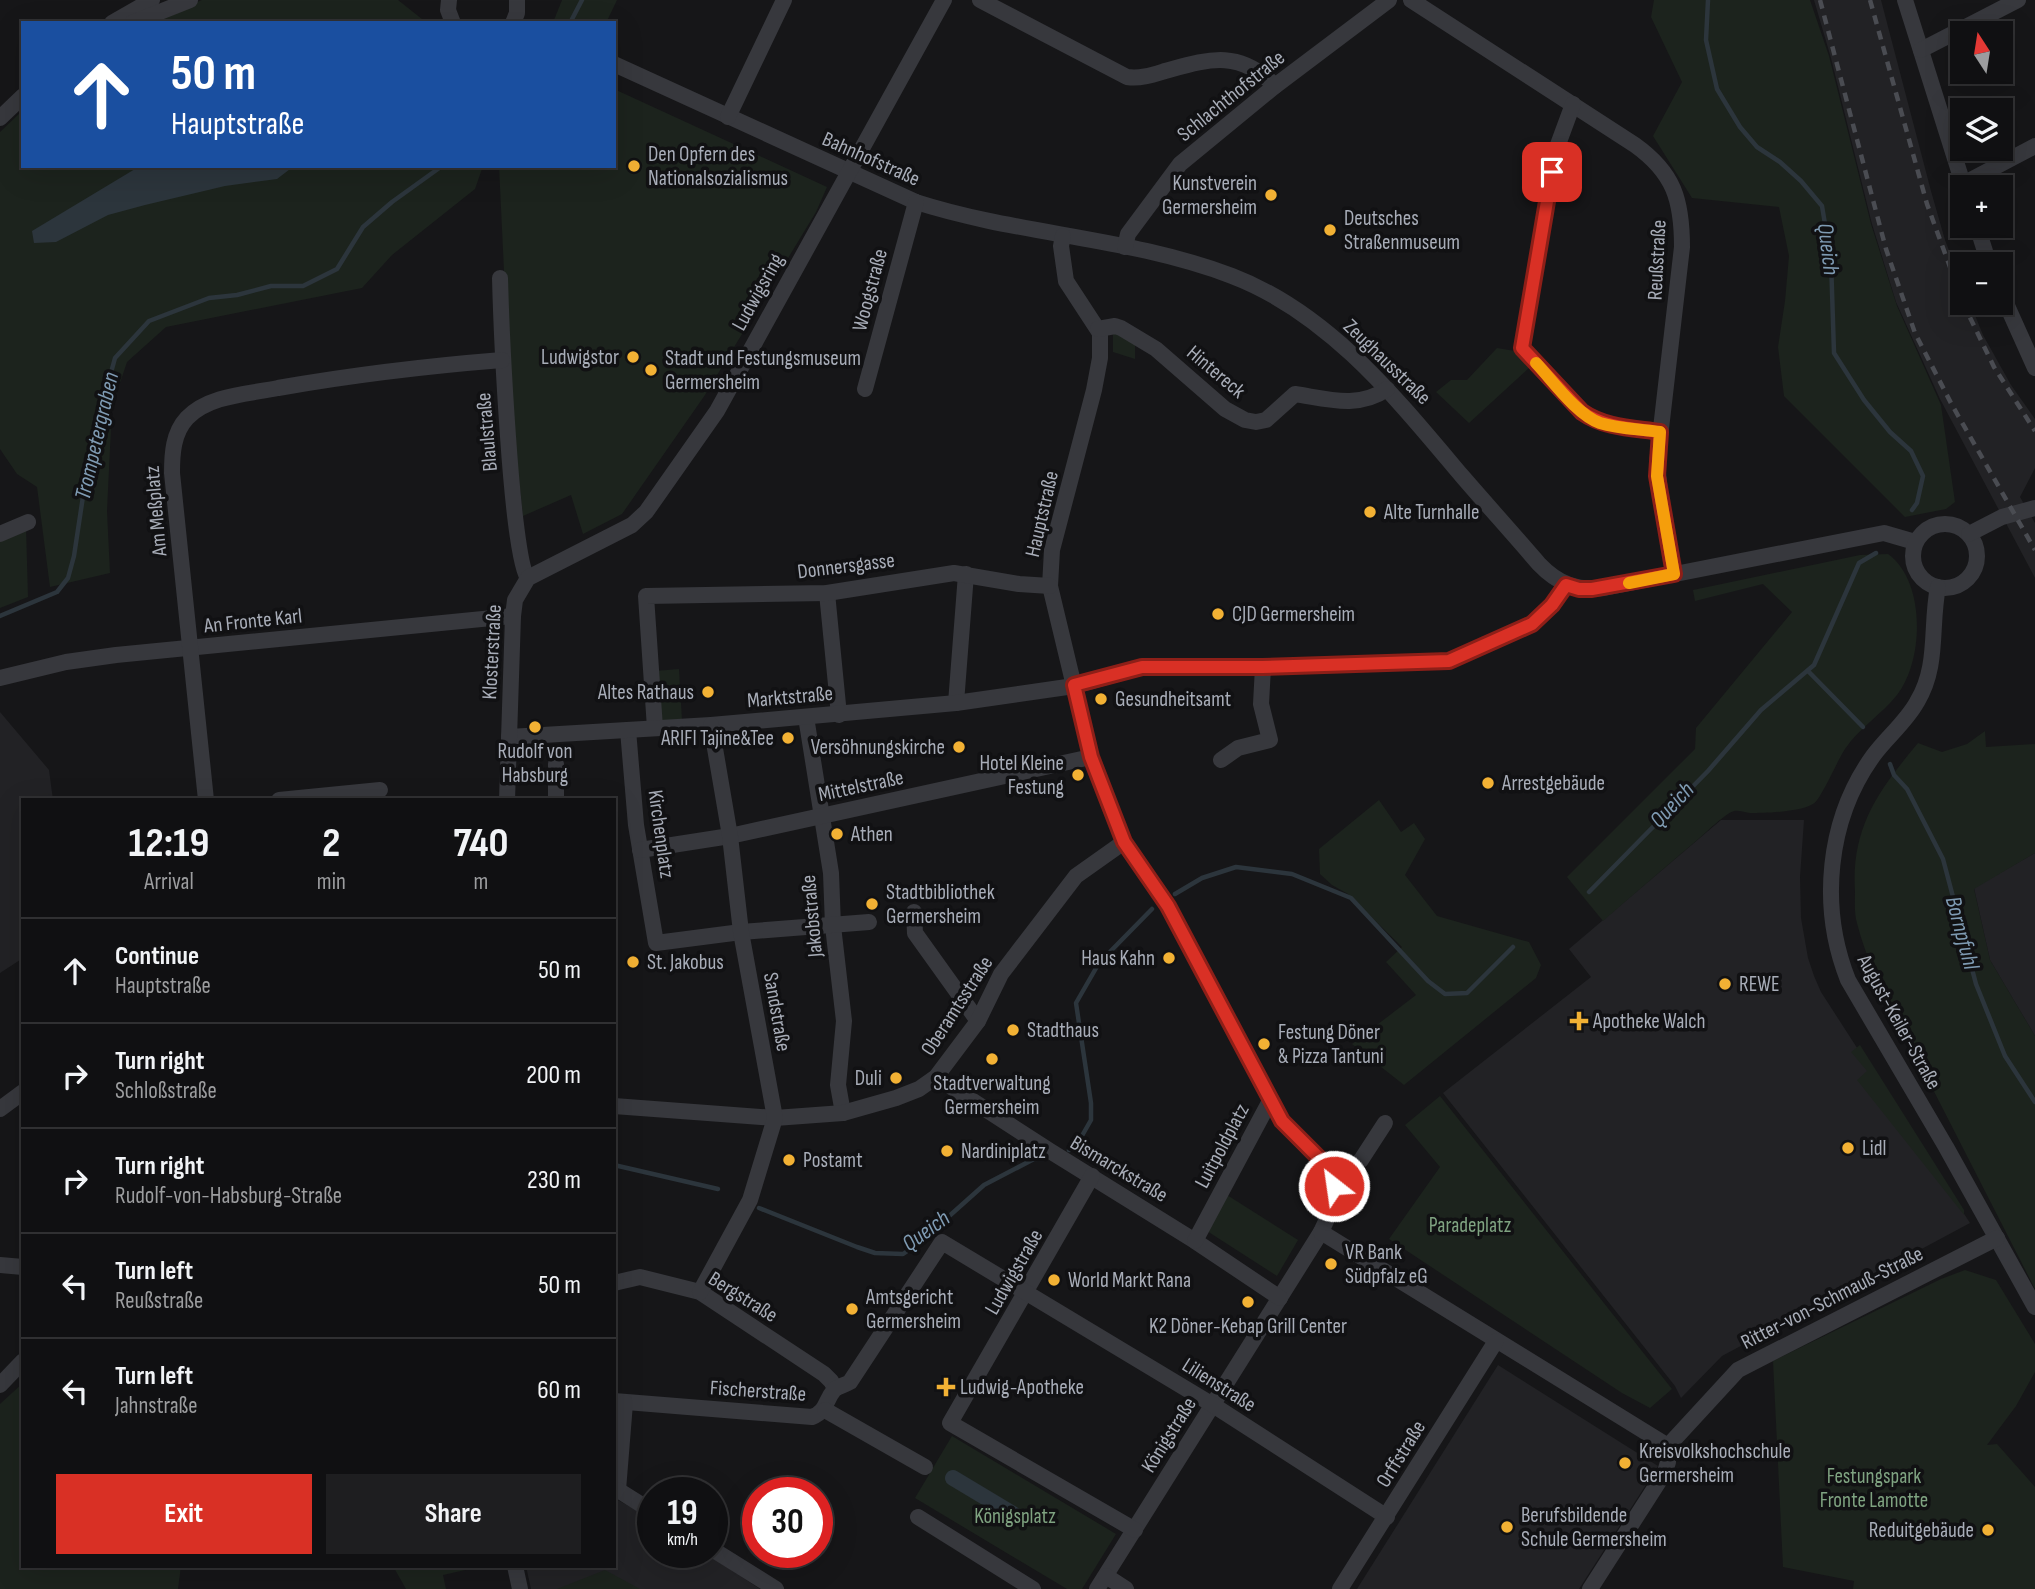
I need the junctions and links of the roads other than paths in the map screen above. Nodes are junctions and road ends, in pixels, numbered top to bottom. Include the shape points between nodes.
1 (152, 0) edge
2 (190, 0) edge
3 (784, 0) edge
4 (944, 0) edge
5 (981, 0) edge
6 (1389, 0) edge
7 (1411, 0) edge
8 (1905, 0) edge
9 (2018, 0) edge
10 (516, 10) edge
11 (115, 21) edge
12 (137, 21) edge
13 (530, 21) edge
14 (1921, 50) junction
15 (616, 65) edge
16 (1275, 86) junction
17 (21, 98) edge
18 (1573, 104) junction
19 (728, 117) junction
20 (0, 118) edge
21 (2035, 146) edge
22 (848, 172) junction
23 (1960, 175) edge
24 (1983, 175) edge
25 (916, 202) junction
26 (1063, 236) junction
27 (1125, 247) junction
28 (500, 278) dead end
29 (2011, 315) edge
30 (1098, 329) junction
31 (502, 360) junction
32 (2035, 367) edge
33 (865, 389) dead end
34 (1387, 389) junction
35 (1660, 432) junction
36 (2035, 508) edge
37 (28, 522) dead end
38 (0, 534) edge
39 (1969, 534) junction
40 (1915, 542) junction
41 (966, 574) junction
42 (1674, 574) junction
43 (528, 578) junction
44 (1566, 585) junction
45 (1050, 586) junction
46 (1938, 587) junction
47 (827, 593) junction
48 (513, 616) junction
49 (191, 648) junction
50 (1262, 667) junction
51 (0, 678) edge
52 (1074, 685) junction
53 (956, 703) junction
54 (839, 715) junction
55 (806, 717) junction
56 (711, 725) junction
57 (655, 728) junction
58 (628, 730) junction
59 (509, 737) junction
60 (1091, 757) junction
61 (1222, 760) dead end
62 (556, 764) dead end
63 (380, 790) dead end
64 (206, 798) edge
65 (299, 798) edge
66 (507, 798) edge
67 (556, 798) edge
68 (820, 816) junction
69 (730, 836) junction
70 (1124, 842) junction
71 (640, 850) junction
72 (914, 912) dead end
73 (869, 922) dead end
74 (833, 926) junction
75 (741, 932) junction
76 (978, 1021) junction
77 (936, 1077) junction
78 (21, 1093) edge
79 (1271, 1100) junction
80 (616, 1106) edge
81 (0, 1109) edge
82 (843, 1113) junction
83 (775, 1118) junction
84 (1385, 1123) dead end
85 (1332, 1175) junction
86 (1092, 1176) junction
87 (1321, 1232) junction
88 (1997, 1238) junction
89 (1195, 1241) junction
90 (0, 1265) edge
91 (21, 1267) edge
92 (616, 1283) edge
93 (700, 1292) junction
94 (1027, 1292) junction
95 (1280, 1298) junction
96 (2035, 1307) edge
97 (1496, 1340) junction
98 (21, 1363) edge
99 (0, 1385) edge
100 (835, 1388) junction
101 (619, 1402) edge
102 (1213, 1405) junction
103 (825, 1410) junction
104 (1668, 1446) junction
105 (925, 1467) dead end
106 (616, 1491) edge
107 (637, 1503) edge
108 (918, 1517) dead end
109 (1387, 1517) junction
110 (1135, 1530) junction
111 (728, 1559) edge
112 (515, 1568) edge
113 (1102, 1583) edge
114 (520, 1589) edge
115 (776, 1589) edge
116 (1033, 1589) edge
117 (1126, 1589) edge
118 (1340, 1589) edge
119 (1590, 1589) edge

1 - 11 street
2 - 12 street
3 - 19 street
4 - 22 street, Ludwigsring
5 - 16 street via 1127,77 1146,77 1205,60 1231,60 1248,64
6 - 16 street, Schlachthofstraße
7 - 18 street, Reußstraße
8 - 14 street
9 - 14 street
10 - 13 street
14 - 23 street
15 - 19 street, Bahnhofstraße
16 - 27 street, Schlachthofstraße via 1180,164 1128,234
17 - 20 street
18 - 35 street, Reußstraße via 1652,158 1677,194 1682,247
18 - 35 street via 1556,150 1522,348 1592,419
19 - 22 street, Bahnhofstraße
21 - 24 street
22 - 25 street, Bahnhofstraße
22 - 43 street, Ludwigsring via 717,411 646,512 632,525
25 - 26 street, Bahnhofstraße via 950,214
25 - 33 street, Woogstraße
26 - 27 street, Bahnhofstraße
26 - 30 street via 1066,281
27 - 34 street, Zeughausstraße via 1233,276 1287,303 1324,329
28 - 31 street, Blaulstraße
29 - 32 street
30 - 34 street, Hintereck via 1115,327 1130,332 1225,410 1250,422 1266,420 1295,394 1353,402
30 - 45 street, Hauptstraße via 1100,358 1052,550
31 - 43 street, Blaulstraße via 520,561
31 - 49 street, Am Meßplatz via 319,381 222,399 187,417 173,447 172,474
34 - 44 street, Zeughausstraße via 1547,573
35 - 42 street, Reußstraße via 1657,476
36 - 39 street via 2002,517
37 - 38 street
39 - 40 street via 1941,523 1922,532
39 - 46 street via 1978,552 1973,572 1958,585
40 - 42 street via 1884,533
40 - 46 street via 1916,569 1921,578
41 - 45 street, Donnersgasse
41 - 47 street, Donnersgasse
41 - 53 street
42 - 44 street via 1592,589
43 - 48 street, Klosterstraße via 515,600
44 - 50 street, Marktstraße via 1532,624 1449,661
45 - 52 street, Hauptstraße
46 - 88 street, August-Keiler-Straße via 1933,662 1927,680 1917,702 1862,774 1842,815 1831,871 1833,916 1839,958 1848,980
47 - 54 street
47 - 57 street, Donnersgasse via 646,596
48 - 49 street, An Fronte Karl
48 - 59 street, Klosterstraße
49 - 51 street, An Fronte Karl via 66,662
49 - 64 street, Am Meßplatz
50 - 52 street, Marktstraße via 1142,667
50 - 61 street via 1261,704 1270,740 1238,748
52 - 53 street, Marktstraße
52 - 60 street, Hauptstraße
53 - 54 street, Marktstraße
54 - 55 street, Marktstraße
55 - 56 street, Marktstraße
55 - 68 street, Jakobstraße
56 - 57 street, Marktstraße
56 - 69 street, Sandstraße
57 - 58 street, Marktstraße
58 - 59 street, Marktstraße
58 - 71 street, Kirchenplatz
59 - 66 street, Klosterstraße
60 - 68 street, Mittelstraße
60 - 70 street, Hauptstraße
62 - 67 street
63 - 65 street
68 - 69 street, Mittelstraße
68 - 74 street, Jakobstraße via 831,873
69 - 71 street, Mittelstraße
69 - 75 street, Sandstraße
70 - 76 street, Oberamtsstraße via 1076,876 1001,974
70 - 79 street, Hauptstraße via 1168,906
71 - 75 street, Kirchenplatz via 656,943
72 - 76 street via 915,933
73 - 74 street
74 - 75 street
74 - 82 street, Jakobstraße via 844,1021 838,1085
75 - 83 street, Sandstraße
76 - 77 street, Oberamtsstraße
77 - 82 street, Oberamtsstraße via 896,1098
77 - 86 street, Bismarckstraße
78 - 81 street
79 - 85 street, Luitpoldplatz via 1287,1128
79 - 89 street, Luitpoldplatz
80 - 83 street, Oberamtsstraße
82 - 83 street, Oberamtsstraße
83 - 93 street, Sandstraße via 750,1200
84 - 85 street via 1353,1167
85 - 87 street via 1334,1200
86 - 89 street, Bismarckstraße
86 - 94 street, Ludwigstraße
87 - 95 street, Königstraße
87 - 97 street
88 - 96 street, August-Keiler-Straße
88 - 104 street, Ritter-von-Schmauß-Straße via 1738,1370
89 - 95 street, Bismarckstraße
90 - 91 street
92 - 93 street, Bergstraße via 640,1277
93 - 100 street, Bergstraße via 824,1374
94 - 100 street, Lilienstraße via 942,1242 850,1382
94 - 102 street, Lilienstraße
94 - 110 street, Ludwigstraße via 950,1423
95 - 102 street, Königstraße
97 - 104 street
97 - 109 street, Orffstraße
98 - 99 street
100 - 103 street
101 - 103 street, Fischerstraße via 813,1417
101 - 106 street
102 - 109 street, Lilienstraße
102 - 110 street, Königstraße
103 - 105 street, Fischerstraße
104 - 119 street, Ritter-von-Schmauß-Straße via 1665,1472
106 - 107 street
108 - 116 street
109 - 118 street, Orffstraße
110 - 113 street, Königstraße
111 - 115 street
112 - 114 street
113 - 117 street

